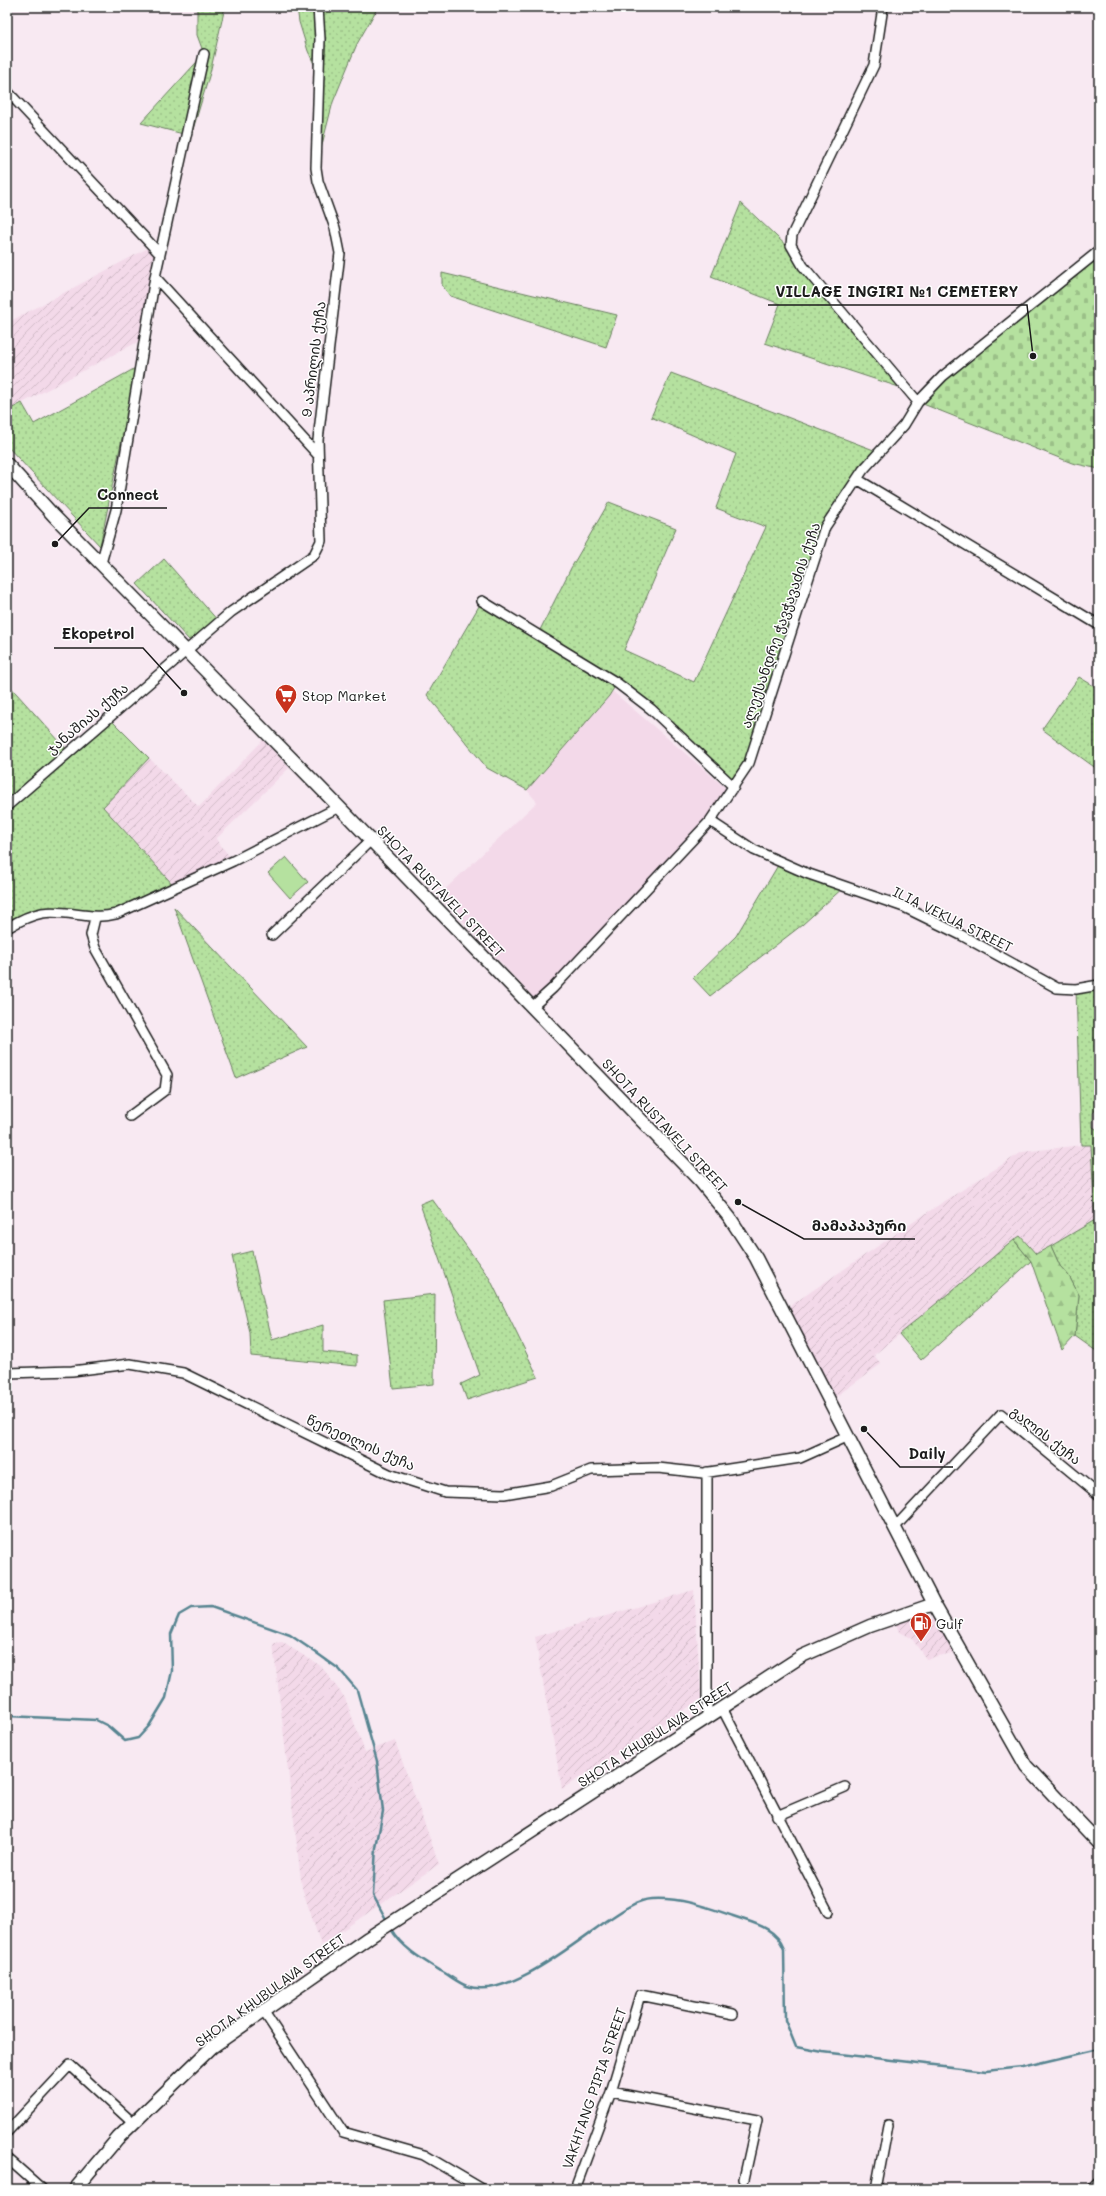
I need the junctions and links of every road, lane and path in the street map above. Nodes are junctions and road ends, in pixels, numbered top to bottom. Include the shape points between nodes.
1 (318, 7) edge
2 (883, 7) edge
3 (204, 54) dead end
4 (7, 91) edge
5 (1099, 251) edge
6 (160, 254) junction
7 (154, 277) junction
8 (918, 402) junction
9 (318, 455) junction
10 (7, 464) edge
11 (857, 479) junction
12 (101, 564) junction
13 (482, 601) dead end
14 (1099, 625) edge
15 (186, 652) junction
16 (734, 787) junction
17 (7, 806) edge
18 (339, 807) junction
19 (710, 821) junction
20 (371, 840) junction
21 (95, 918) junction
22 (7, 928) edge
23 (272, 935) dead end
24 (1099, 985) edge
25 (532, 1007) junction
26 (130, 1116) dead end
27 (7, 1373) edge
28 (849, 1436) junction
29 (707, 1472) junction
30 (1099, 1495) edge
31 (896, 1526) junction
32 (934, 1604) junction
33 (722, 1708) junction
34 (707, 1718) junction
35 (845, 1787) dead end
36 (777, 1816) junction
37 (1099, 1843) edge
38 (828, 1912) dead end
39 (264, 2012) junction
40 (732, 2014) dead end
41 (610, 2092) junction
42 (133, 2124) junction
43 (888, 2125) dead end
44 (7, 2132) edge
45 (7, 2158) edge
46 (744, 2179) dead end
47 (1099, 2183) edge
48 (42, 2189) edge
49 (75, 2189) edge
50 (482, 2189) edge
51 (575, 2189) edge
52 (876, 2189) edge
53 (1093, 2189) edge

1 - 9 street, 9 აპრილის ქუჩა via 320,39 316,168 340,253
2 - 8 street via 874,65 792,235 791,245 803,266
3 - 6 street
4 - 6 street
5 - 8 street, ალექსანდრე ჭავჭავაძის ქუჩა via 942,376
6 - 7 street
7 - 9 street
7 - 12 street via 117,502
8 - 11 street, ალექსანდრე ჭავჭავაძის ქუჩა via 904,425
9 - 15 street, 9 აპრილის ქუჩა via 321,541 314,555 231,612
10 - 12 main road, SHOTA RUSTAVELI STREET
11 - 14 street
11 - 16 street, ალექსანდრე ჭავჭავაძის ქუჩა via 825,527 749,762
12 - 15 main road, SHOTA RUSTAVELI STREET
13 - 16 street via 617,683 652,709
15 - 17 street, ჯანაშიას ქუჩა
15 - 18 main road, SHOTA RUSTAVELI STREET
16 - 19 street, ალექსანდრე ჭავჭავაძის ქუჩა
18 - 20 main road, SHOTA RUSTAVELI STREET
18 - 21 street via 116,914
19 - 24 street, ILIA VEKUA STREET via 754,850 806,873 904,907 1057,988 1076,989
19 - 25 street, ალექსანდრე ჭავჭავაძის ქუჩა via 553,988
20 - 23 street
20 - 25 main road, SHOTA RUSTAVELI STREET
21 - 22 street via 42,913
21 - 26 street via 91,935 95,948 167,1075 165,1090
25 - 28 main road, SHOTA RUSTAVELI STREET via 700,1181 730,1218 756,1258
27 - 29 street, წერეთლის ქუჩა via 72,1371 130,1364 184,1373 389,1474 445,1492 504,1494 551,1486 591,1470 658,1468
28 - 29 street, წერეთლის ქუჩა via 800,1458
28 - 31 main road, SHOTA RUSTAVELI STREET
29 - 34 street
30 - 31 street, გალის ქუჩა via 1001,1414
31 - 32 main road, SHOTA RUSTAVELI STREET
32 - 33 main road, SHOTA KHUBULAVA STREET via 870,1626 802,1656
32 - 37 main road, SHOTA RUSTAVELI STREET via 1026,1766
33 - 34 main road, SHOTA KHUBULAVA STREET
33 - 36 street
34 - 39 main road, SHOTA KHUBULAVA STREET via 368,1938
35 - 36 street
36 - 38 street
39 - 42 main road, SHOTA KHUBULAVA STREET via 212,2047
39 - 50 street via 343,2132 424,2155
40 - 41 street, VAKHTANG PIPIA STREET via 640,1995
41 - 46 street via 757,2120
41 - 51 street, VAKHTANG PIPIA STREET
42 - 44 street via 70,2065
42 - 49 main road, SHOTA KHUBULAVA STREET
43 - 52 street
45 - 48 street
47 - 53 street

